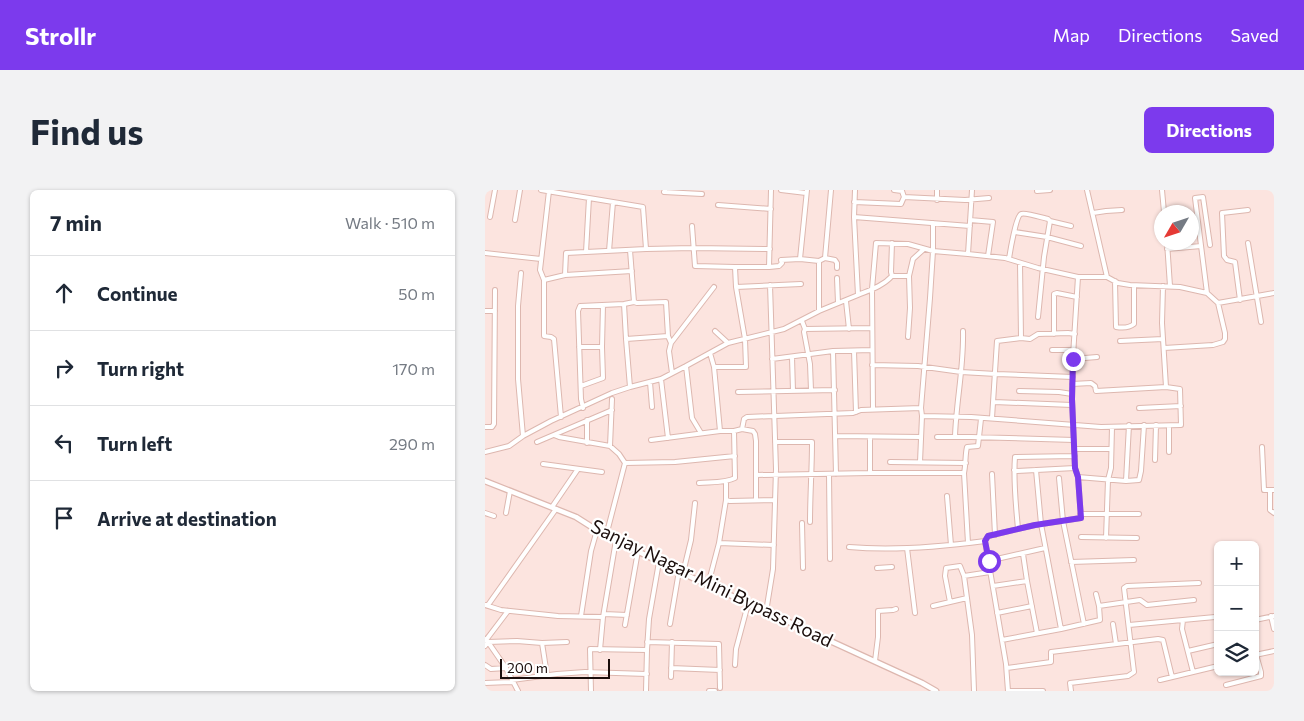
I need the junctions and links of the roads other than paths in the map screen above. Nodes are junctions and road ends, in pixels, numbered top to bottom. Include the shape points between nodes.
1 (495, 190) edge
2 (520, 190) edge
3 (541, 190) edge
4 (665, 190) edge
5 (771, 190) edge
6 (781, 190) edge
7 (831, 190) edge
8 (855, 190) edge
9 (894, 190) edge
10 (937, 190) edge
11 (971, 190) edge
12 (1050, 190) edge
13 (1087, 190) edge
14 (1162, 190) edge
15 (806, 191) edge
16 (1037, 191) edge
17 (549, 192) junction
18 (702, 194) dead end
19 (904, 197) junction
20 (589, 198) junction
21 (989, 198) dead end
22 (937, 200) junction
23 (971, 200) junction
24 (613, 202) junction
25 (854, 202) junction
26 (718, 205) dead end
27 (1163, 205) edge
28 (771, 209) junction
29 (1122, 210) dead end
30 (1248, 210) dead end
31 (1093, 213) junction
32 (490, 217) dead end
33 (853, 218) junction
34 (515, 220) dead end
35 (970, 220) junction
36 (1050, 221) junction
37 (933, 223) junction
38 (692, 226) dead end
39 (970, 226) junction
40 (1071, 226) dead end
41 (1015, 232) junction
42 (1047, 238) junction
43 (892, 243) junction
44 (1247, 243) dead end
45 (1209, 245) dead end
46 (1081, 246) dead end
47 (1201, 246) joint
48 (693, 248) junction
49 (770, 248) junction
50 (646, 249) junction
51 (925, 249) junction
52 (630, 250) junction
53 (1167, 250) edge
54 (933, 251) junction
55 (586, 252) junction
56 (609, 252) junction
57 (485, 253) edge
58 (968, 254) junction
59 (988, 256) junction
60 (825, 258) junction
61 (541, 259) junction
62 (800, 259) junction
63 (1009, 259) junction
64 (819, 261) junction
65 (1020, 263) junction
66 (735, 267) junction
67 (769, 267) junction
68 (837, 268) dead end
69 (1043, 269) junction
70 (632, 271) junction
71 (521, 273) dead end
72 (565, 275) junction
73 (892, 276) junction
74 (909, 276) junction
75 (1079, 277) junction
76 (1107, 277) junction
77 (837, 278) dead end
78 (544, 280) junction
79 (1115, 281) junction
80 (801, 284) dead end
81 (770, 285) junction
82 (714, 286) dead end
83 (1134, 286) junction
84 (1163, 286) junction
85 (1170, 286) junction
86 (737, 287) junction
87 (872, 289) junction
88 (495, 290) dead end
89 (1207, 292) junction
90 (1274, 293) edge
91 (858, 295) junction
92 (1257, 296) junction
93 (1077, 297) junction
94 (1240, 300) junction
95 (846, 301) junction
96 (634, 302) junction
97 (837, 303) junction
98 (1218, 303) junction
99 (603, 304) junction
100 (624, 304) junction
101 (485, 311) edge
102 (495, 311) junction
103 (819, 311) junction
104 (1038, 317) dead end
105 (802, 321) junction
106 (1261, 322) dead end
107 (872, 328) junction
108 (805, 329) junction
109 (849, 329) junction
110 (715, 330) dead end
111 (963, 331) dead end
112 (772, 333) junction
113 (1054, 334) junction
114 (1075, 334) junction
115 (669, 336) junction
116 (908, 337) dead end
117 (626, 338) junction
118 (1021, 338) junction
119 (745, 339) junction
120 (1163, 339) junction
121 (1120, 340) dead end
122 (671, 343) junction
123 (728, 343) junction
124 (579, 347) junction
125 (602, 347) junction
126 (1164, 348) junction
127 (872, 350) junction
128 (1052, 350) dead end
129 (1074, 350) junction
130 (833, 351) junction
131 (854, 351) junction
132 (710, 353) junction
133 (808, 354) junction
134 (792, 357) junction
135 (1097, 357) dead end
136 (772, 359) junction
137 (1073, 359) junction
138 (872, 365) junction
139 (686, 366) junction
140 (714, 367) junction
141 (923, 367) junction
142 (961, 372) junction
143 (672, 373) junction
144 (995, 374) junction
145 (1073, 377) junction
146 (661, 379) junction
147 (650, 382) junction
148 (1073, 384) junction
149 (581, 386) junction
150 (631, 387) junction
151 (1166, 387) junction
152 (811, 390) junction
153 (835, 390) junction
154 (793, 391) junction
155 (1019, 391) dead end
156 (737, 392) dead end
157 (773, 392) junction
158 (1072, 394) junction
159 (612, 399) dead end
160 (994, 402) junction
161 (1072, 406) junction
162 (1181, 406) junction
163 (652, 407) dead end
164 (583, 408) junction
165 (921, 408) junction
166 (1139, 408) dead end
167 (873, 409) junction
168 (612, 410) junction
169 (856, 412) junction
170 (835, 414) junction
171 (922, 416) junction
172 (561, 417) junction
173 (774, 417) junction
174 (955, 417) junction
175 (992, 418) junction
176 (981, 419) junction
177 (587, 420) junction
178 (1073, 425) junction
179 (1144, 425) junction
180 (1156, 425) junction
181 (1112, 426) junction
182 (1129, 426) junction
183 (1169, 426) junction
184 (485, 427) edge
185 (742, 429) junction
186 (721, 431) junction
187 (734, 431) junction
188 (554, 434) junction
189 (701, 434) junction
190 (523, 436) junction
191 (836, 436) junction
192 (870, 437) junction
193 (921, 437) junction
194 (937, 437) dead end
195 (955, 437) junction
196 (669, 438) junction
197 (979, 438) junction
198 (651, 440) dead end
199 (1074, 440) junction
200 (537, 442) dead end
201 (775, 442) junction
202 (587, 443) junction
203 (610, 446) junction
204 (1263, 447) dead end
205 (1111, 449) junction
206 (1074, 450) junction
207 (485, 452) edge
208 (1169, 452) dead end
209 (735, 456) junction
210 (1075, 456) junction
211 (1155, 460) dead end
212 (890, 462) dead end
213 (920, 462) junction
214 (625, 463) junction
215 (966, 463) junction
216 (543, 464) dead end
217 (1075, 468) junction
218 (578, 470) junction
219 (1014, 470) junction
220 (1036, 470) junction
221 (602, 472) dead end
222 (812, 473) junction
223 (870, 473) junction
224 (964, 473) junction
225 (829, 474) junction
226 (836, 474) junction
227 (992, 474) dead end
228 (756, 475) junction
229 (776, 475) junction
230 (1078, 477) junction
231 (1059, 478) dead end
232 (1108, 480) junction
233 (1126, 480) junction
234 (485, 481) edge
235 (726, 481) junction
236 (699, 483) dead end
237 (1272, 490) edge
238 (510, 491) junction
239 (947, 496) dead end
240 (726, 500) junction
241 (756, 500) junction
242 (775, 500) junction
243 (695, 503) dead end
244 (554, 508) junction
245 (485, 513) edge
246 (1274, 513) edge
247 (505, 514) dead end
248 (1081, 514) junction
249 (1106, 514) junction
250 (1139, 514) dead end
251 (494, 516) dead end
252 (1063, 521) junction
253 (810, 522) dead end
254 (802, 523) dead end
255 (1041, 524) junction
256 (1018, 529) junction
257 (597, 530) junction
258 (995, 535) junction
259 (606, 536) junction
260 (1081, 537) dead end
261 (1106, 538) junction
262 (1137, 538) dead end
263 (616, 540) junction
264 (985, 541) junction
265 (719, 543) junction
266 (968, 543) junction
267 (774, 545) junction
268 (951, 546) junction
269 (849, 547) dead end
270 (907, 548) junction
271 (1045, 548) junction
272 (638, 551) junction
273 (1023, 554) junction
274 (830, 558) dead end
275 (1135, 560) dead end
276 (989, 561) junction
277 (659, 562) junction
278 (1071, 562) junction
279 (892, 567) dead end
280 (803, 568) dead end
281 (877, 568) dead end
282 (681, 572) junction
283 (990, 572) junction
284 (964, 576) junction
285 (1027, 581) junction
286 (1199, 584) dead end
287 (708, 585) junction
288 (993, 586) junction
289 (1096, 594) dead end
290 (967, 598) junction
291 (1193, 600) dead end
292 (950, 602) junction
293 (1126, 602) junction
294 (749, 604) junction
295 (486, 605) edge
296 (933, 606) dead end
297 (1032, 606) junction
298 (1099, 606) junction
299 (896, 609) dead end
300 (508, 611) junction
301 (766, 612) junction
302 (997, 612) junction
303 (915, 613) dead end
304 (627, 615) junction
305 (581, 616) junction
306 (604, 616) junction
307 (1273, 616) edge
308 (1214, 617) edge
309 (1259, 619) edge
310 (1183, 620) junction
311 (670, 624) dead end
312 (1084, 624) junction
313 (1113, 624) dead end
314 (625, 625) dead end
315 (1129, 625) junction
316 (1061, 629) junction
317 (1274, 629) edge
318 (1037, 633) junction
319 (1002, 640) junction
320 (486, 642) edge
321 (567, 642) dead end
322 (647, 642) junction
323 (672, 642) junction
324 (1131, 642) junction
325 (542, 643) junction
326 (1116, 644) junction
327 (1214, 645) edge
328 (600, 650) junction
329 (647, 650) junction
330 (1188, 651) junction
331 (1274, 651) edge
332 (1259, 654) edge
333 (875, 661) junction
334 (485, 665) edge
335 (735, 665) dead end
336 (1259, 665) edge
337 (1214, 667) edge
338 (506, 668) junction
339 (671, 668) junction
340 (1007, 668) junction
341 (719, 670) junction
342 (590, 672) junction
343 (1193, 672) junction
344 (647, 674) junction
345 (547, 675) junction
346 (671, 677) dead end
347 (1173, 677) junction
348 (1159, 680) dead end
349 (513, 681) junction
350 (485, 683) edge
351 (1226, 685) dead end
352 (720, 688) dead end
353 (518, 691) edge
354 (591, 691) edge
355 (646, 691) edge
356 (709, 691) edge
357 (715, 691) edge
358 (936, 691) edge
359 (975, 691) edge
360 (1008, 691) edge
361 (1043, 691) edge
362 (1071, 691) edge

1 - 32 street
2 - 34 street
3 - 17 street
4 - 18 street
5 - 28 street
6 - 15 street
7 - 60 street
8 - 25 street
9 - 19 street via 902,191
10 - 22 street
11 - 23 street
12 - 16 street
13 - 31 street
14 - 27 street
15 - 62 street
17 - 20 street
17 - 61 street
19 - 22 street
19 - 25 street via 901,204
20 - 24 street
20 - 55 street
21 - 23 street
22 - 23 street
23 - 35 street
24 - 50 street via 643,207
24 - 56 street
25 - 33 street
26 - 28 street
28 - 49 street
29 - 31 street
30 - 94 street via 1222,213 1224,256 1235,262
31 - 76 street
33 - 37 street
33 - 91 street
35 - 39 street
35 - 59 street via 993,222
36 - 40 street
36 - 41 street via 1021,214
36 - 42 street
37 - 39 street
37 - 54 street
38 - 48 street
39 - 58 street
41 - 42 street
41 - 63 street
42 - 46 street
42 - 69 street
43 - 51 street
43 - 73 street
43 - 87 street via 877,243
44 - 92 street
45 - 47 street via 1203,197 1195,198
47 - 89 street
48 - 49 street
48 - 50 street
48 - 66 street via 695,266
49 - 67 street
50 - 52 street
51 - 54 street
51 - 74 street via 913,259
52 - 56 street
52 - 70 street
53 - 85 street
54 - 58 street
54 - 141 street
55 - 56 street
55 - 72 street via 566,253
57 - 61 street
58 - 59 street
59 - 63 street
60 - 64 street
60 - 68 street via 835,260
61 - 78 street via 540,270
62 - 64 street
62 - 67 street via 781,260 779,266
63 - 65 street
64 - 103 street
65 - 69 street
65 - 118 street
66 - 67 street
66 - 86 street
69 - 75 street
69 - 104 street
70 - 72 street
70 - 96 street
71 - 190 street via 518,380
72 - 78 street
73 - 74 street
73 - 87 street
74 - 116 street
75 - 76 street
75 - 93 street
76 - 79 street
77 - 97 street
78 - 172 street via 544,336 554,339
79 - 83 street
79 - 83 street via 1116,327 1134,324
80 - 81 street
81 - 86 street
81 - 112 street
82 - 122 street
83 - 84 street
84 - 85 street
84 - 120 street
85 - 89 street
86 - 119 street
87 - 91 street
87 - 107 street
88 - 102 street
89 - 98 street
90 - 92 street
91 - 95 street
92 - 94 street
92 - 106 street
93 - 113 street via 1054,294
93 - 114 street
94 - 98 street
95 - 97 street
95 - 109 street
96 - 100 street
96 - 115 street via 666,302
97 - 103 street
98 - 126 street via 1225,332 1223,342
99 - 100 street
99 - 124 street via 580,306
99 - 125 street
100 - 117 street
101 - 102 street
102 - 184 street via 494,424
103 - 105 street
105 - 108 street
105 - 112 street
107 - 109 street
107 - 127 street
108 - 109 street
108 - 133 street
110 - 123 street
111 - 142 street
112 - 119 street
112 - 136 street
113 - 114 street
113 - 118 street
114 - 129 street
115 - 117 street
115 - 122 street
117 - 150 street
118 - 144 street via 997,341
119 - 123 street
119 - 140 street via 746,367
120 - 121 street
120 - 126 street
122 - 143 street
123 - 132 street
124 - 125 street
124 - 149 street
125 - 149 street via 603,378
126 - 151 street
127 - 131 street
127 - 138 street
128 - 129 street
129 - 137 street
130 - 131 street
130 - 133 street
130 - 153 street
131 - 169 street
132 - 139 street
132 - 140 street
133 - 134 street
133 - 152 street
134 - 136 street
134 - 154 street
135 - 137 street
136 - 157 street
137 - 145 street
138 - 141 street
138 - 167 street
139 - 143 street
139 - 189 street via 692,418
140 - 186 street
141 - 142 street
141 - 165 street
142 - 144 street
142 - 174 street
143 - 146 street
144 - 145 street
144 - 160 street
145 - 148 street
146 - 147 street
146 - 196 street
147 - 150 street
147 - 163 street
148 - 151 street via 1091,383 1096,391
148 - 158 street
149 - 164 street
150 - 164 street
151 - 162 street via 1180,388
152 - 153 street
152 - 154 street
153 - 170 street
154 - 157 street
155 - 158 street
156 - 157 street
157 - 173 street
158 - 161 street
159 - 168 street
160 - 161 street
160 - 175 street
161 - 178 street
162 - 166 street
162 - 183 street via 1181,424
164 - 172 street
165 - 167 street
165 - 171 street
167 - 169 street
168 - 177 street
168 - 203 street
169 - 170 street
170 - 173 street
170 - 191 street
171 - 174 street
171 - 193 street
172 - 190 street
173 - 185 street via 744,418
173 - 201 street
174 - 176 street
174 - 195 street
175 - 176 street
175 - 178 street
176 - 197 street
177 - 188 street
177 - 202 street
178 - 181 street
178 - 199 street
179 - 180 street
179 - 182 street
179 - 233 street via 1139,479
180 - 183 street
180 - 211 street
181 - 182 street
181 - 205 street
182 - 233 street
183 - 208 street
185 - 187 street
185 - 228 street via 755,434
186 - 187 street
186 - 189 street
187 - 209 street
188 - 200 street
188 - 202 street
189 - 196 street
190 - 207 street via 509,446
191 - 192 street
191 - 226 street
192 - 193 street
192 - 223 street
193 - 213 street
194 - 195 street
195 - 197 street
196 - 198 street
197 - 199 street
197 - 215 street via 978,446 967,447
199 - 206 street
201 - 222 street via 812,442
201 - 229 street
202 - 203 street
203 - 214 street
204 - 237 street via 1265,490
205 - 206 street
205 - 232 street
206 - 210 street
209 - 214 street
209 - 235 street via 735,478
210 - 217 street
210 - 219 street via 1015,457
212 - 213 street
213 - 215 street
214 - 259 street
215 - 224 street
216 - 218 street
217 - 220 street
217 - 230 street
218 - 221 street
218 - 244 street
219 - 220 street
219 - 256 street
220 - 255 street
222 - 225 street
222 - 229 street
222 - 253 street
223 - 224 street
223 - 226 street
224 - 266 street
225 - 226 street
225 - 274 street
227 - 258 street
228 - 229 street
228 - 241 street
229 - 242 street
230 - 232 street
230 - 248 street
231 - 252 street
232 - 233 street
232 - 249 street
234 - 238 street, Sanjay Nagar Mini Bypass Road
235 - 236 street
235 - 240 street
237 - 246 street via 1270,510
238 - 244 street, Sanjay Nagar Mini Bypass Road
238 - 247 street
239 - 268 street
240 - 241 street
240 - 265 street
241 - 242 street
242 - 267 street
243 - 282 street via 691,540
244 - 257 street, Sanjay Nagar Mini Bypass Road
244 - 295 street
245 - 251 street
248 - 249 street
248 - 252 street via 1081,518
249 - 250 street
249 - 261 street
252 - 255 street
252 - 278 street
254 - 280 street
255 - 256 street
255 - 271 street
256 - 258 street
257 - 259 street, Sanjay Nagar Mini Bypass Road
257 - 305 street
258 - 264 street via 988,536
259 - 263 street, Sanjay Nagar Mini Bypass Road
260 - 261 street
261 - 262 street
263 - 272 street, Sanjay Nagar Mini Bypass Road
263 - 306 street
264 - 266 street
264 - 276 street
265 - 267 street
265 - 287 street
266 - 268 street
267 - 301 street
268 - 270 street
269 - 270 street
270 - 303 street
271 - 273 street
271 - 316 street
272 - 277 street, Sanjay Nagar Mini Bypass Road
272 - 304 street
273 - 276 street
273 - 285 street
275 - 278 street
276 - 283 street
277 - 282 street, Sanjay Nagar Mini Bypass Road
277 - 322 street
278 - 312 street
279 - 281 street
282 - 287 street, Sanjay Nagar Mini Bypass Road
282 - 311 street
283 - 284 street
283 - 288 street
284 - 290 street
284 - 292 street via 961,566 946,568
285 - 288 street
285 - 297 street
286 - 293 street via 1127,586 1124,588
287 - 294 street, Sanjay Nagar Mini Bypass Road
288 - 302 street
289 - 298 street
290 - 292 street
290 - 359 street
291 - 293 street via 1147,604 1139,600
292 - 296 street
293 - 298 street
293 - 315 street
294 - 301 street, Sanjay Nagar Mini Bypass Road
294 - 335 street via 736,649
295 - 300 street
297 - 302 street
297 - 318 street
298 - 312 street via 1099,620
299 - 333 street via 878,611
300 - 305 street
300 - 320 street
301 - 333 street, Sanjay Nagar Mini Bypass Road
302 - 319 street
304 - 306 street
304 - 314 street
305 - 306 street
306 - 328 street
307 - 309 street
307 - 317 street
308 - 310 street
310 - 315 street
310 - 330 street
312 - 316 street
313 - 326 street
315 - 324 street
316 - 318 street
318 - 319 street
319 - 340 street
320 - 325 street
320 - 338 street
321 - 325 street
322 - 323 street
322 - 329 street
323 - 339 street
323 - 341 street via 719,644
324 - 326 street
324 - 347 street via 1163,640
324 - 362 street via 1134,672 1128,676 1070,683
325 - 345 street
326 - 340 street via 1051,652 1051,662
327 - 330 street
328 - 329 street
328 - 342 street via 590,650
329 - 344 street
330 - 343 street
331 - 332 street
333 - 358 street, Sanjay Nagar Mini Bypass Road
334 - 338 street via 491,669
336 - 351 street via 1261,676
337 - 343 street
338 - 349 street
339 - 341 street
339 - 346 street
340 - 360 street
341 - 352 street
342 - 344 street
342 - 345 street
342 - 354 street
343 - 347 street
344 - 355 street
345 - 349 street
347 - 348 street
349 - 350 street
349 - 353 street
356 - 357 street
360 - 361 street

